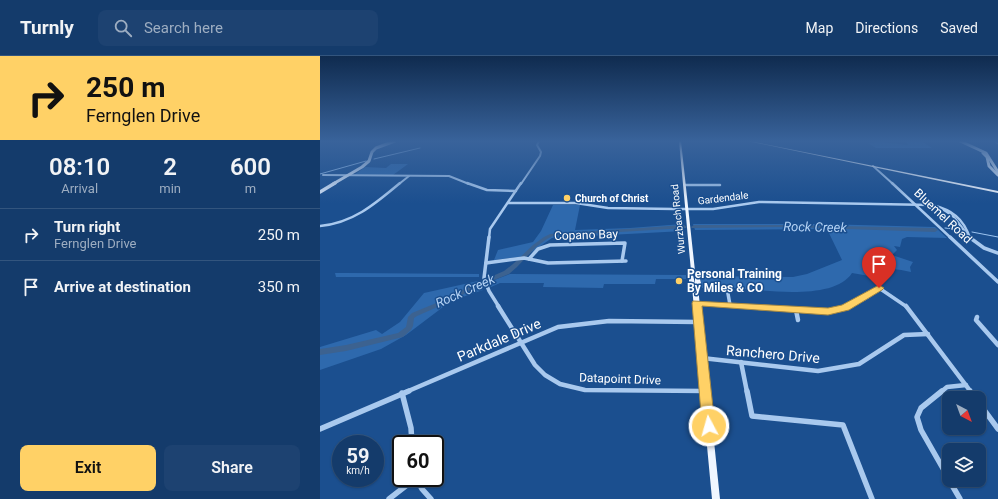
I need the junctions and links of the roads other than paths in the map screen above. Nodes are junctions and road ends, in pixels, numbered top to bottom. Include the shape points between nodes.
1 (368, 162) edge
2 (536, 162) edge
3 (682, 162) edge
4 (851, 162) edge
5 (988, 162) edge
6 (992, 162) edge
7 (873, 166) junction
8 (891, 169) junction
9 (880, 172) junction
10 (998, 172) edge
11 (323, 176) dead end
12 (349, 176) junction
13 (409, 176) junction
14 (998, 176) edge
15 (685, 185) junction
16 (720, 186) dead end
17 (516, 191) junction
18 (320, 192) edge
19 (998, 192) edge
20 (508, 203) junction
21 (917, 206) junction
22 (688, 209) junction
23 (320, 226) edge
24 (998, 253) edge
25 (529, 259) junction
26 (486, 263) junction
27 (881, 280) dead end
28 (998, 282) edge
29 (727, 288) dead end
30 (879, 288) junction
31 (696, 303) junction
32 (730, 305) junction
33 (796, 310) junction
34 (977, 317) dead end
35 (798, 320) dead end
36 (698, 322) junction
37 (928, 334) junction
38 (521, 343) junction
39 (998, 345) edge
40 (702, 358) junction
41 (741, 362) junction
42 (966, 385) junction
43 (705, 391) junction
44 (970, 391) edge
45 (402, 393) junction
46 (986, 413) edge
47 (320, 429) edge
48 (998, 429) edge
49 (411, 435) edge
50 (942, 468) edge
51 (404, 487) edge
52 (421, 487) edge
53 (953, 487) edge
54 (389, 499) edge
55 (431, 499) edge
56 (716, 499) edge
57 (872, 499) edge
58 (960, 499) edge

1 - 12 street
2 - 17 street, Datapoint Drive
3 - 15 main road, Wurzbach Road
4 - 7 main road
5 - 14 street
6 - 10 street
7 - 8 main road
7 - 9 street, Bluemel Road
8 - 9 street
8 - 19 main road
9 - 21 street, Bluemel Road
11 - 12 street
12 - 13 street
12 - 18 street
13 - 17 street via 452,177 481,189
13 - 23 street via 358,217 334,226
15 - 16 street
15 - 22 main road, Wurzbach Road
17 - 20 street, Datapoint Drive
20 - 22 street, Gardendale via 576,203 608,208
20 - 26 street, Datapoint Drive via 490,229
21 - 22 street, Gardendale via 759,202 713,209
21 - 24 street, Gardendale via 927,206 952,214 970,239 979,246
21 - 28 street, Bluemel Road
22 - 31 main road, Wurzbach Road via 693,271 691,279 695,287
25 - 25 street, Copano Bay via 538,249 550,244 625,243 624,261 544,263
25 - 26 street
26 - 38 street, Datapoint Drive via 486,285
27 - 30 street
29 - 32 street
30 - 33 street via 842,309 823,312
30 - 37 street via 902,301
31 - 32 street
31 - 36 main road, Wurzbach Road
32 - 33 street
33 - 35 street
34 - 39 street via 976,320
36 - 38 street, Parkdale Drive via 584,322 558,327
36 - 40 main road, Wurzbach Road
37 - 41 street, Ranchero Drive via 904,335 859,364 847,366 811,371
37 - 42 street
38 - 43 street, Datapoint Drive via 541,371 554,381 571,387 601,391
38 - 45 street, Parkdale Drive
40 - 41 street, Ranchero Drive
40 - 43 main road, Wurzbach Road
41 - 57 street via 752,416 843,425
42 - 44 street
42 - 50 street via 947,387 921,408 917,417 921,430
43 - 56 main road, Wurzbach Road
45 - 47 street, Parkdale Drive
45 - 49 street
46 - 48 street
51 - 54 street
52 - 55 street
53 - 58 street

